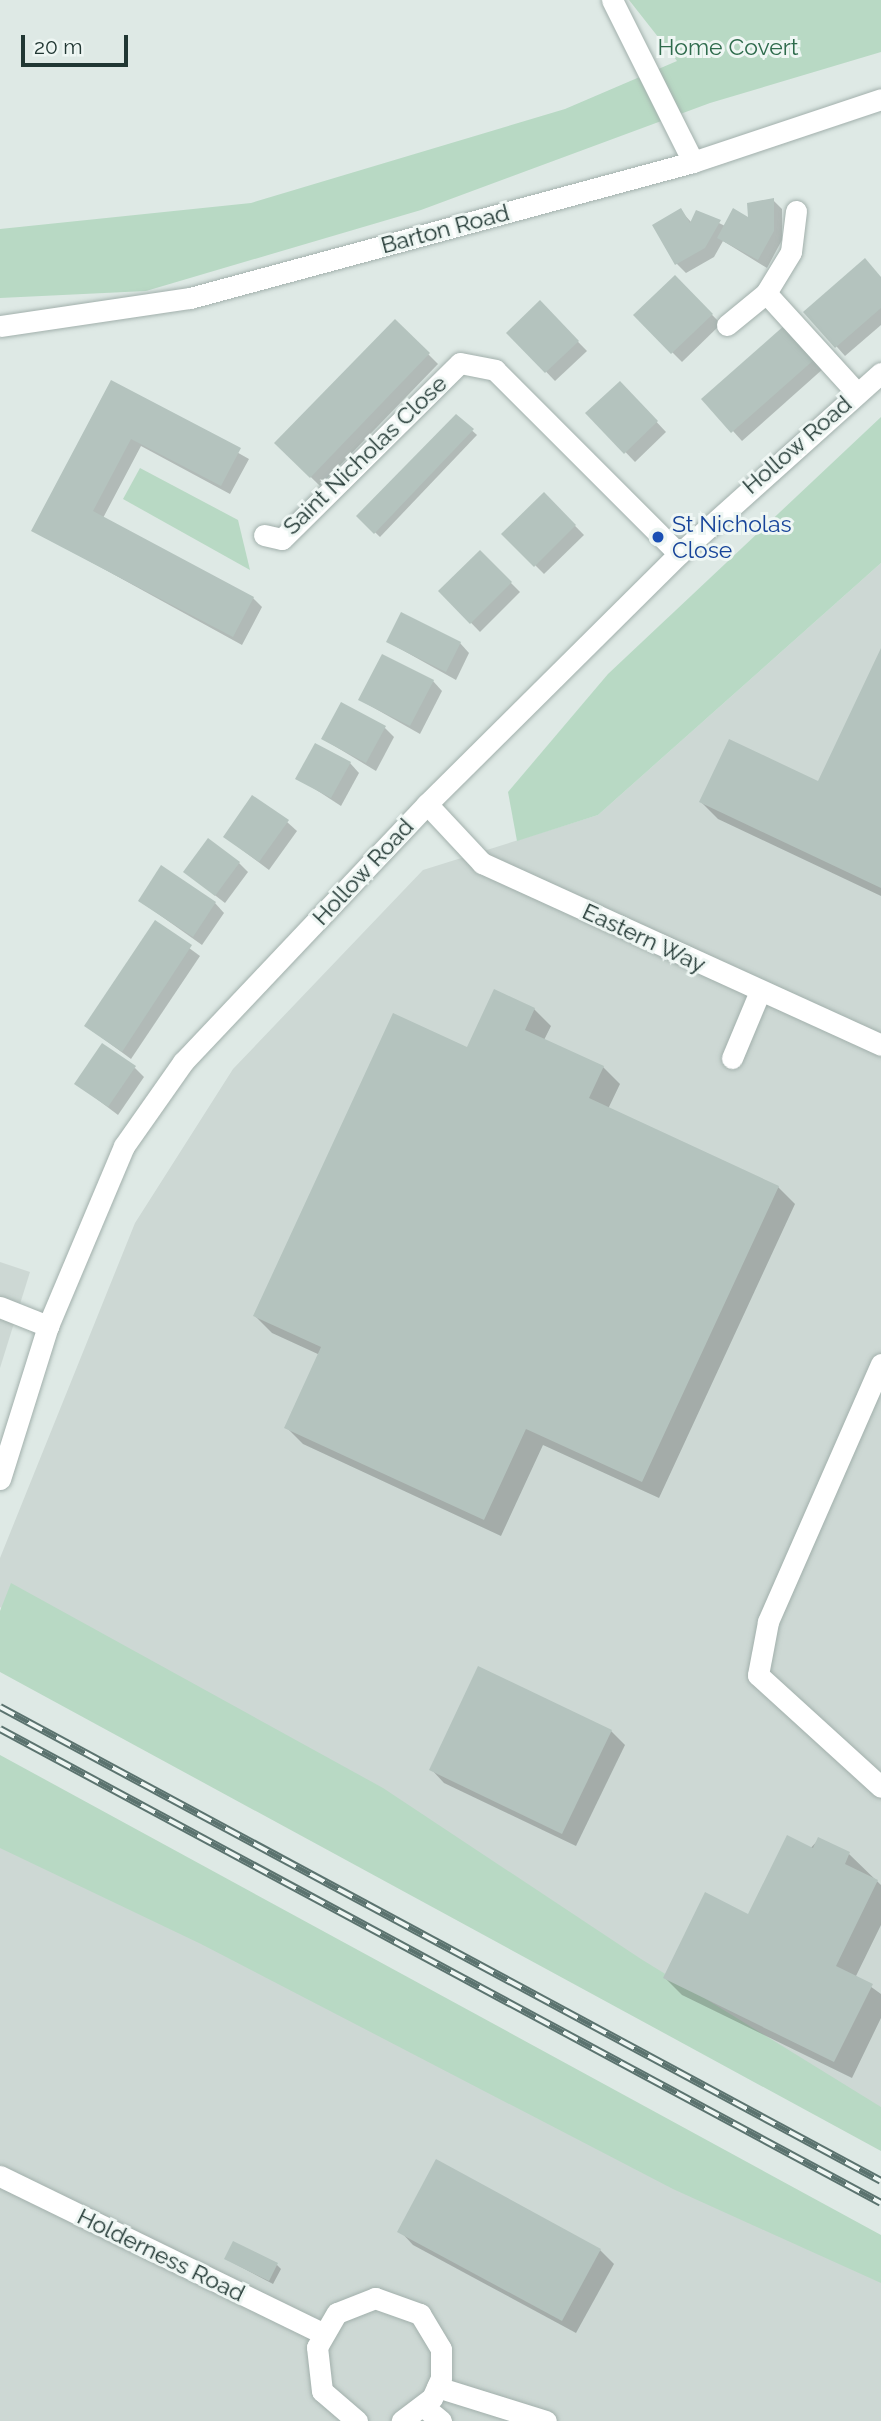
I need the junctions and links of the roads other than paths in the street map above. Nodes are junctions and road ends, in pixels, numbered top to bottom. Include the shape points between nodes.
1 (612, 0) edge
2 (881, 99) edge
3 (693, 162) junction
4 (796, 211) dead end
5 (766, 293) junction
6 (727, 325) dead end
7 (0, 326) edge
8 (881, 373) edge
9 (857, 393) junction
10 (264, 535) dead end
11 (679, 554) junction
12 (427, 804) junction
13 (761, 992) junction
14 (881, 1045) edge
15 (732, 1058) dead end
16 (0, 1307) edge
17 (48, 1326) junction
18 (881, 1364) edge
19 (0, 1479) edge
20 (881, 1787) edge
21 (0, 2176) edge
22 (322, 2333) junction
23 (437, 2387) junction
24 (424, 2407) junction
25 (508, 2416) edge
26 (405, 2420) edge
27 (357, 2421) edge
28 (441, 2421) edge
29 (547, 2421) edge

1 - 3 street
2 - 3 street, Barton Road
3 - 7 street, Barton Road via 190,298
4 - 5 street via 791,251
5 - 6 street
5 - 9 street
8 - 9 street, Hollow Road
9 - 11 street, Hollow Road
10 - 11 street, Saint Nicholas Close via 282,539 460,363 495,370
11 - 12 street, Hollow Road
12 - 13 street, Eastern Way via 482,863
12 - 17 street, Hollow Road via 183,1062 124,1146
13 - 14 street, Eastern Way
13 - 15 street
16 - 17 street
17 - 19 street, Hollow Road
18 - 20 street via 768,1622 758,1675
21 - 22 street, Holderness Road
22 - 23 street via 356,2302 397,2301 435,2331 441,2348
22 - 27 street via 316,2370 322,2391
23 - 24 street
23 - 25 street
24 - 26 street
24 - 28 street
25 - 29 street

